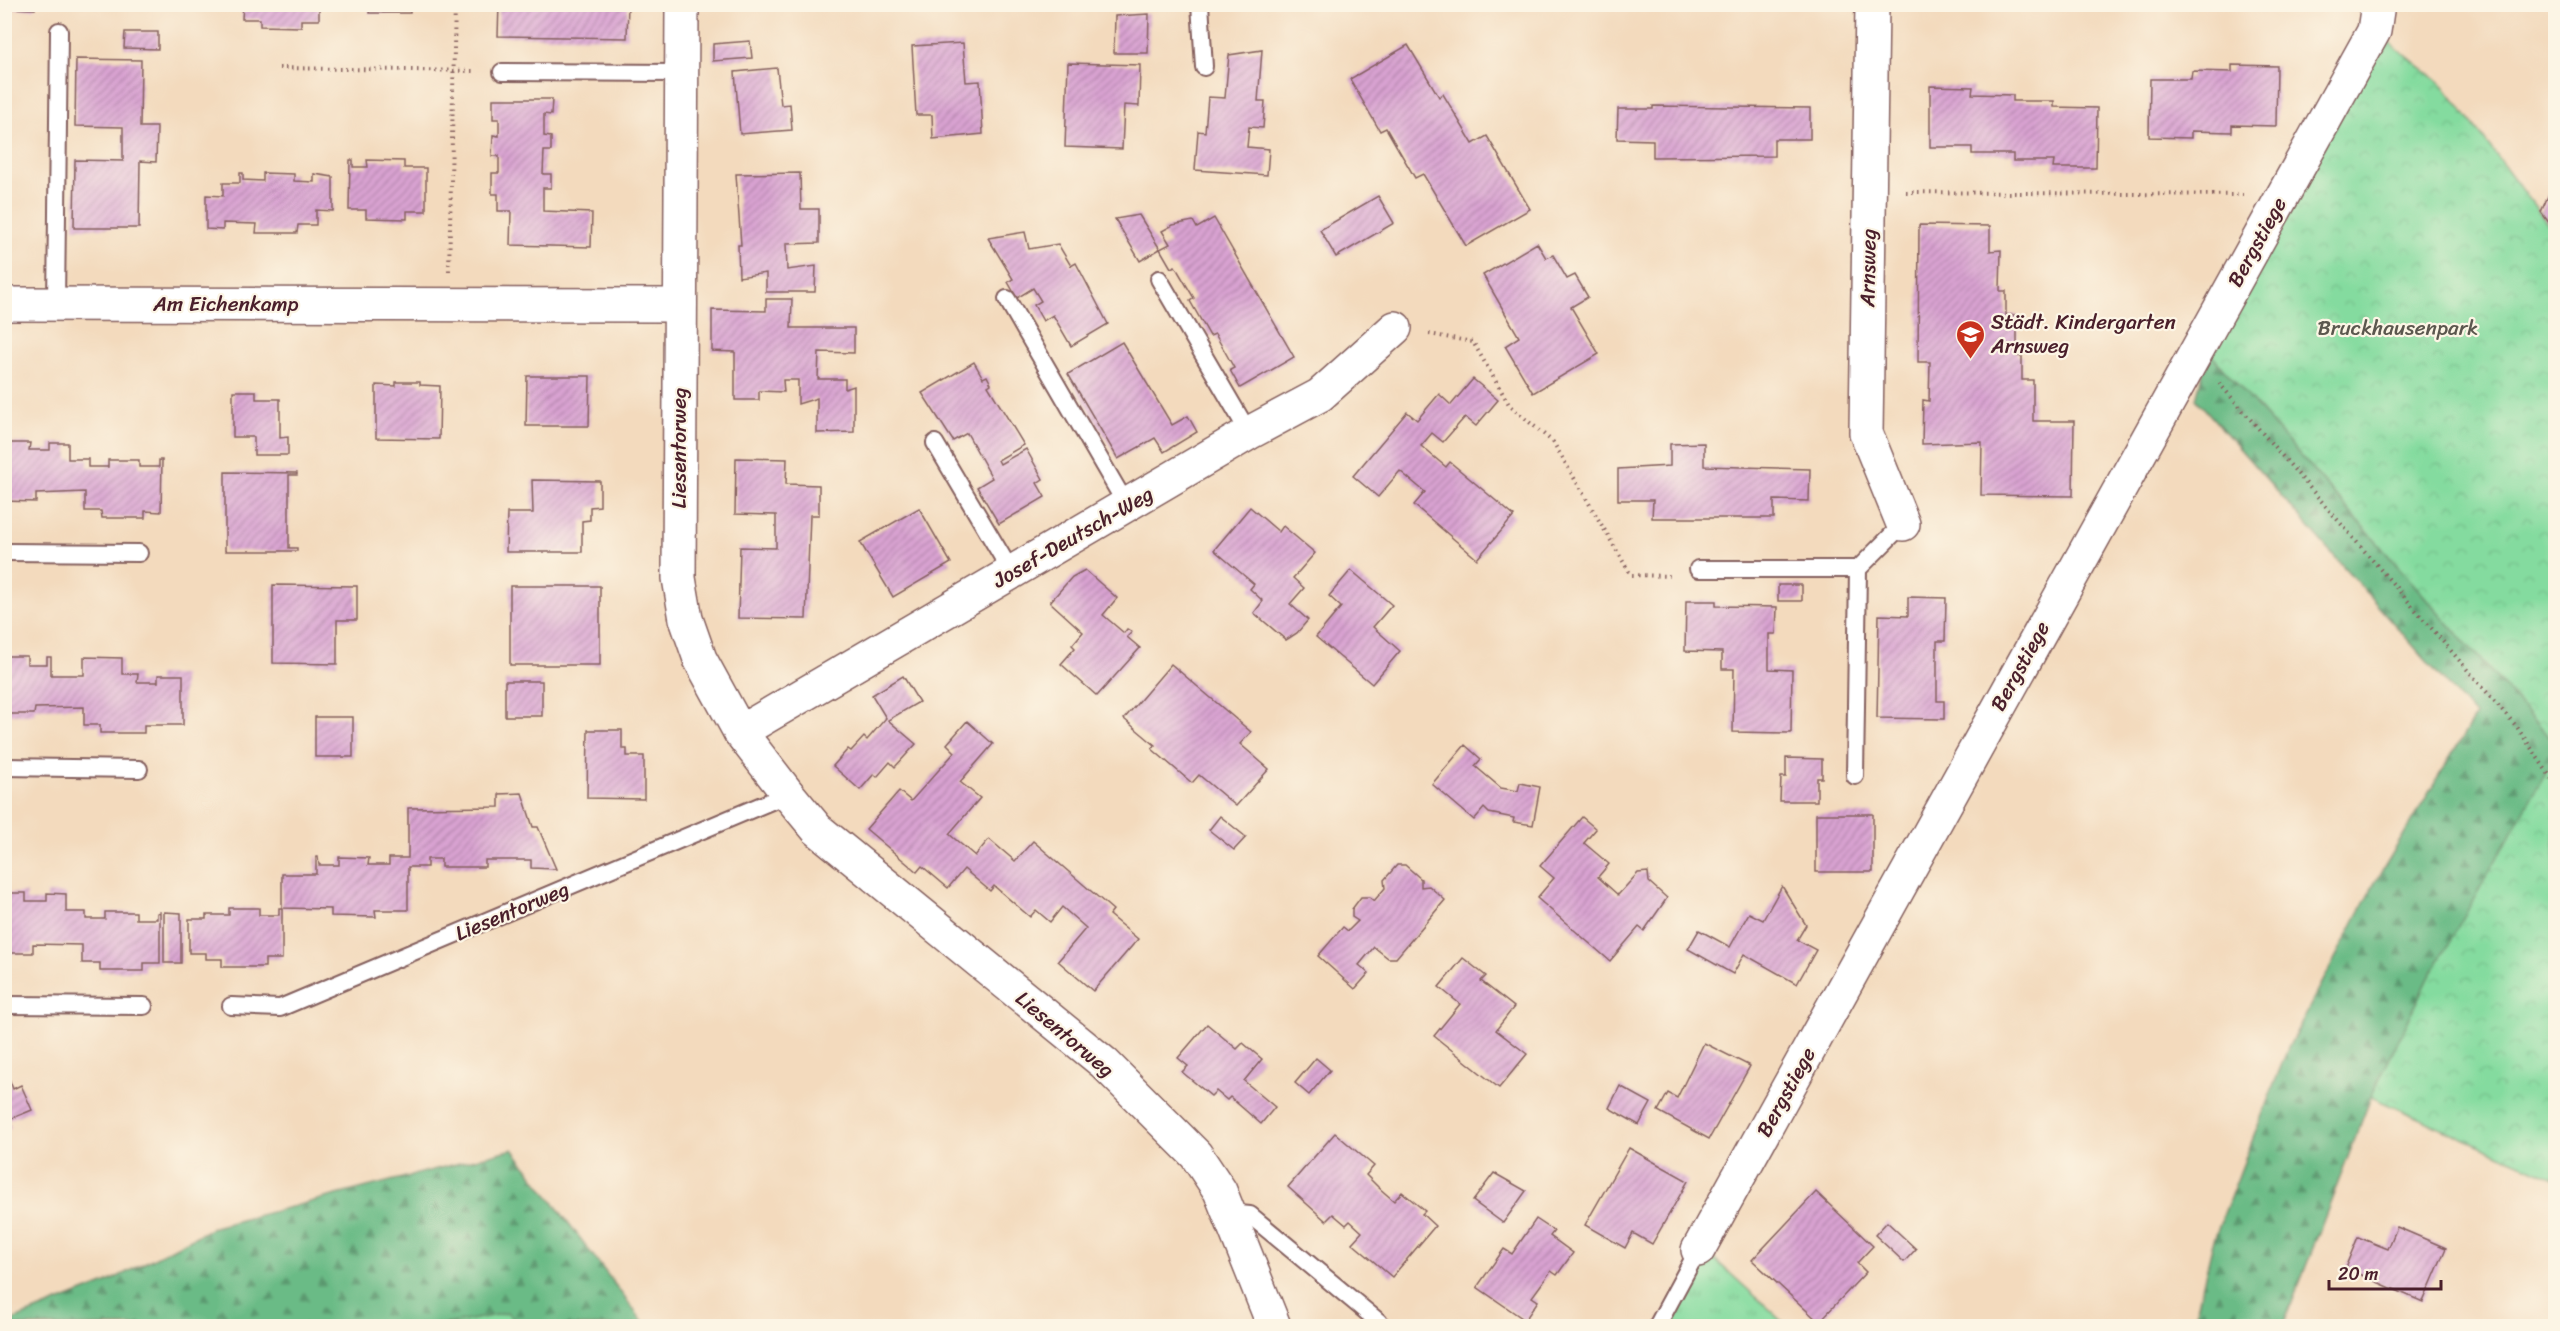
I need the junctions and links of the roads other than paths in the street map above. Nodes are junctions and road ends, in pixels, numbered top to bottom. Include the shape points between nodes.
1 (682, 4) edge
2 (1200, 4) edge
3 (1872, 4) edge
4 (2378, 4) edge
5 (59, 31) dead end
6 (1204, 67) dead end
7 (502, 72) road end
8 (681, 73) junction
9 (1159, 279) dead end
10 (1006, 299) dead end
11 (4, 304) edge
12 (56, 304) junction
13 (680, 305) junction
14 (1395, 328) road end
15 (1249, 433) junction
16 (935, 443) dead end
17 (1127, 506) junction
18 (1903, 524) joint
19 (4, 552) edge
20 (139, 553) dead end
21 (1698, 569) road end
22 (1858, 569) junction
23 (1012, 573) junction
24 (740, 732) junction
25 (4, 767) edge
26 (139, 769) dead end
27 (1855, 776) dead end
28 (788, 794) junction
29 (4, 1005) edge
30 (144, 1006) dead end
31 (231, 1006) dead end
32 (1229, 1213) junction
33 (1698, 1251) joint
34 (1274, 1326) edge
35 (1380, 1326) edge
36 (1657, 1326) edge

1 - 8 street, Liesentorweg
2 - 6 lane
3 - 18 street, Arnsweg via 1866,433
4 - 33 street, Bergstiege via 2373,31
5 - 12 lane
7 - 8 lane
8 - 13 street, Liesentorweg
9 - 15 lane
10 - 17 lane
11 - 12 street, Am Eichenkamp
12 - 13 street, Am Eichenkamp
13 - 24 street, Liesentorweg via 679,578 686,618 700,659
14 - 15 street, Josef-Deutsch-Weg via 1320,395
15 - 17 street, Josef-Deutsch-Weg
16 - 23 lane
17 - 23 street, Josef-Deutsch-Weg
18 - 22 lane
19 - 20 lane
21 - 22 lane
22 - 27 lane
23 - 24 street, Josef-Deutsch-Weg
24 - 28 street, Liesentorweg
25 - 26 lane
28 - 31 lane, Liesentorweg via 280,1008
28 - 32 street, Liesentorweg via 817,829 855,862 1104,1063 1196,1155 1220,1191
29 - 30 lane
32 - 34 street, Liesentorweg
32 - 35 lane via 1250,1215 1358,1302
33 - 36 lane, Bergstiege

